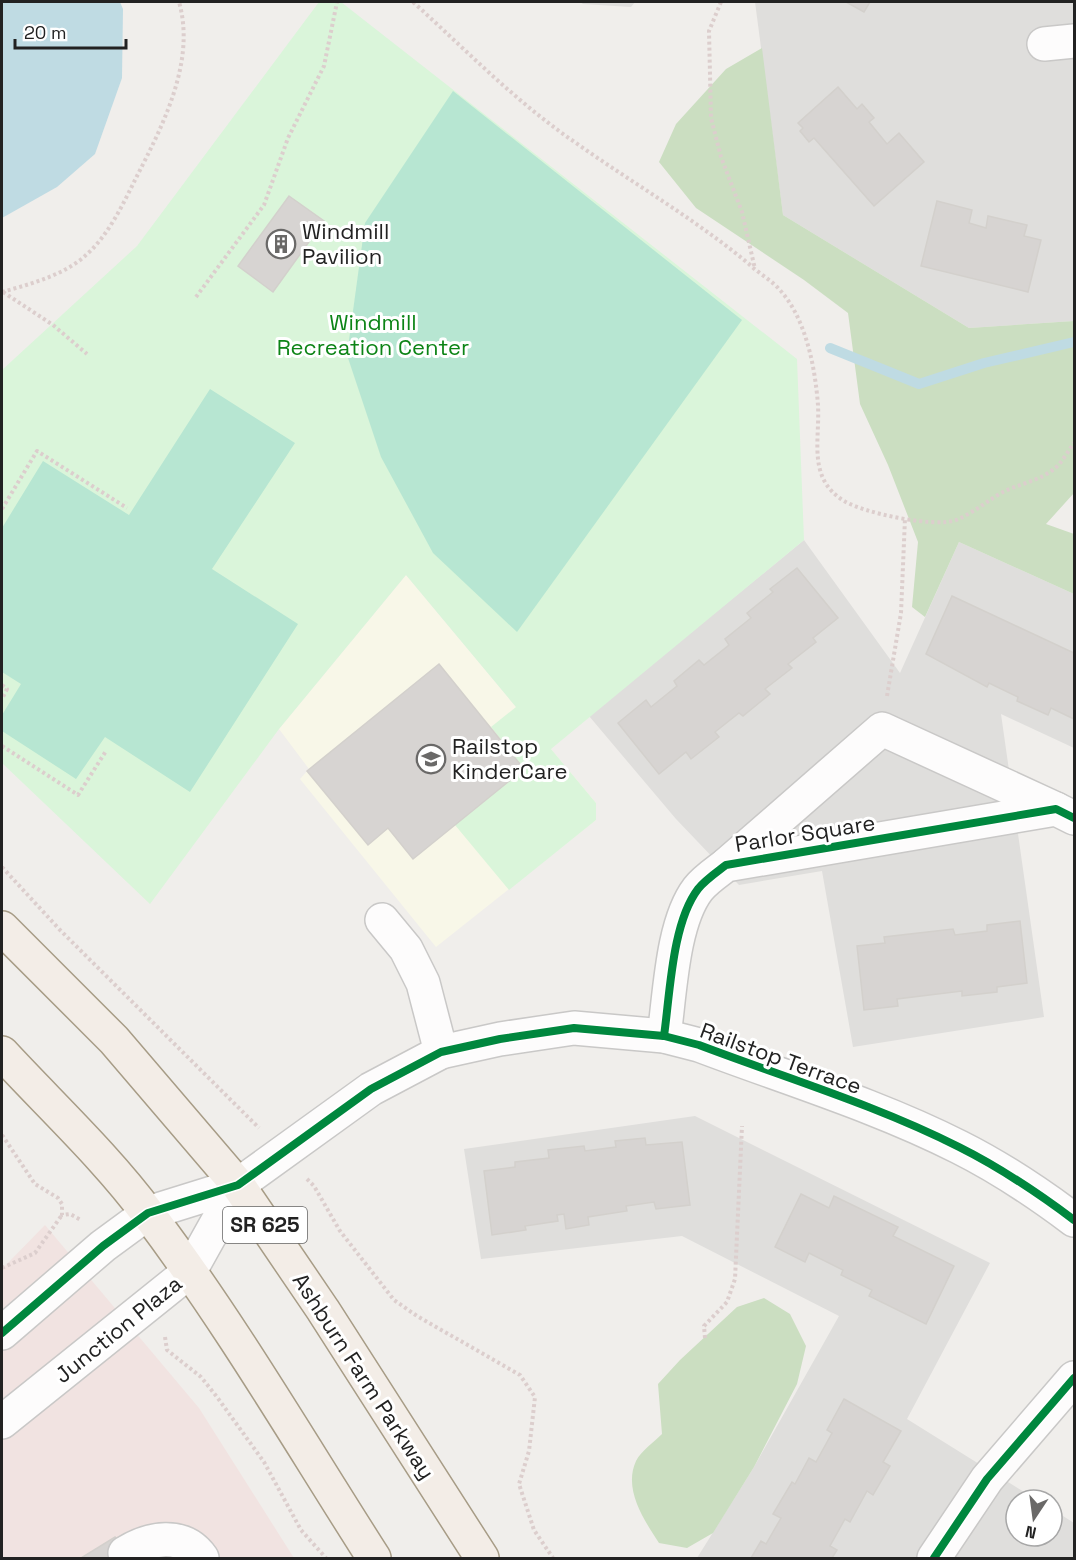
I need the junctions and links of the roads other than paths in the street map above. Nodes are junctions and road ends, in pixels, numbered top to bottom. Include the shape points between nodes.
1 (1065, 814) edge
2 (726, 865) junction
3 (382, 920) dead end
4 (2, 928) edge
5 (664, 1036) junction
6 (441, 1052) junction
7 (2, 1053) edge
8 (238, 1185) junction
9 (148, 1213) junction
10 (1074, 1221) edge
11 (190, 1271) junction
12 (2, 1333) edge
13 (1074, 1378) edge
14 (2, 1422) edge
15 (125, 1553) dead end
16 (202, 1558) edge
17 (374, 1558) edge
18 (482, 1558) edge
19 (934, 1558) edge

1 - 2 street, Parlor Square
1 - 2 street, Parlor Square via 882,729
2 - 5 street, Parlor Square via 698,889 687,911 678,940
3 - 6 street via 406,949 423,983
4 - 8 main road, Ashburn Farm Parkway / SR 625 via 114,1040
5 - 6 street, Railstop Terrace via 574,1028
5 - 10 street, Railstop Terrace via 699,1045 904,1122 960,1148 1039,1194
6 - 8 street, Railstop Terrace via 371,1089
7 - 9 main road
8 - 9 street
8 - 11 street, Junction Plaza
8 - 18 main road, Ashburn Farm Parkway / SR 625
9 - 11 main road
9 - 12 street via 103,1246
11 - 14 street, Junction Plaza
11 - 17 main road
13 - 19 street via 987,1479
15 - 16 street via 140,1544 171,1538

